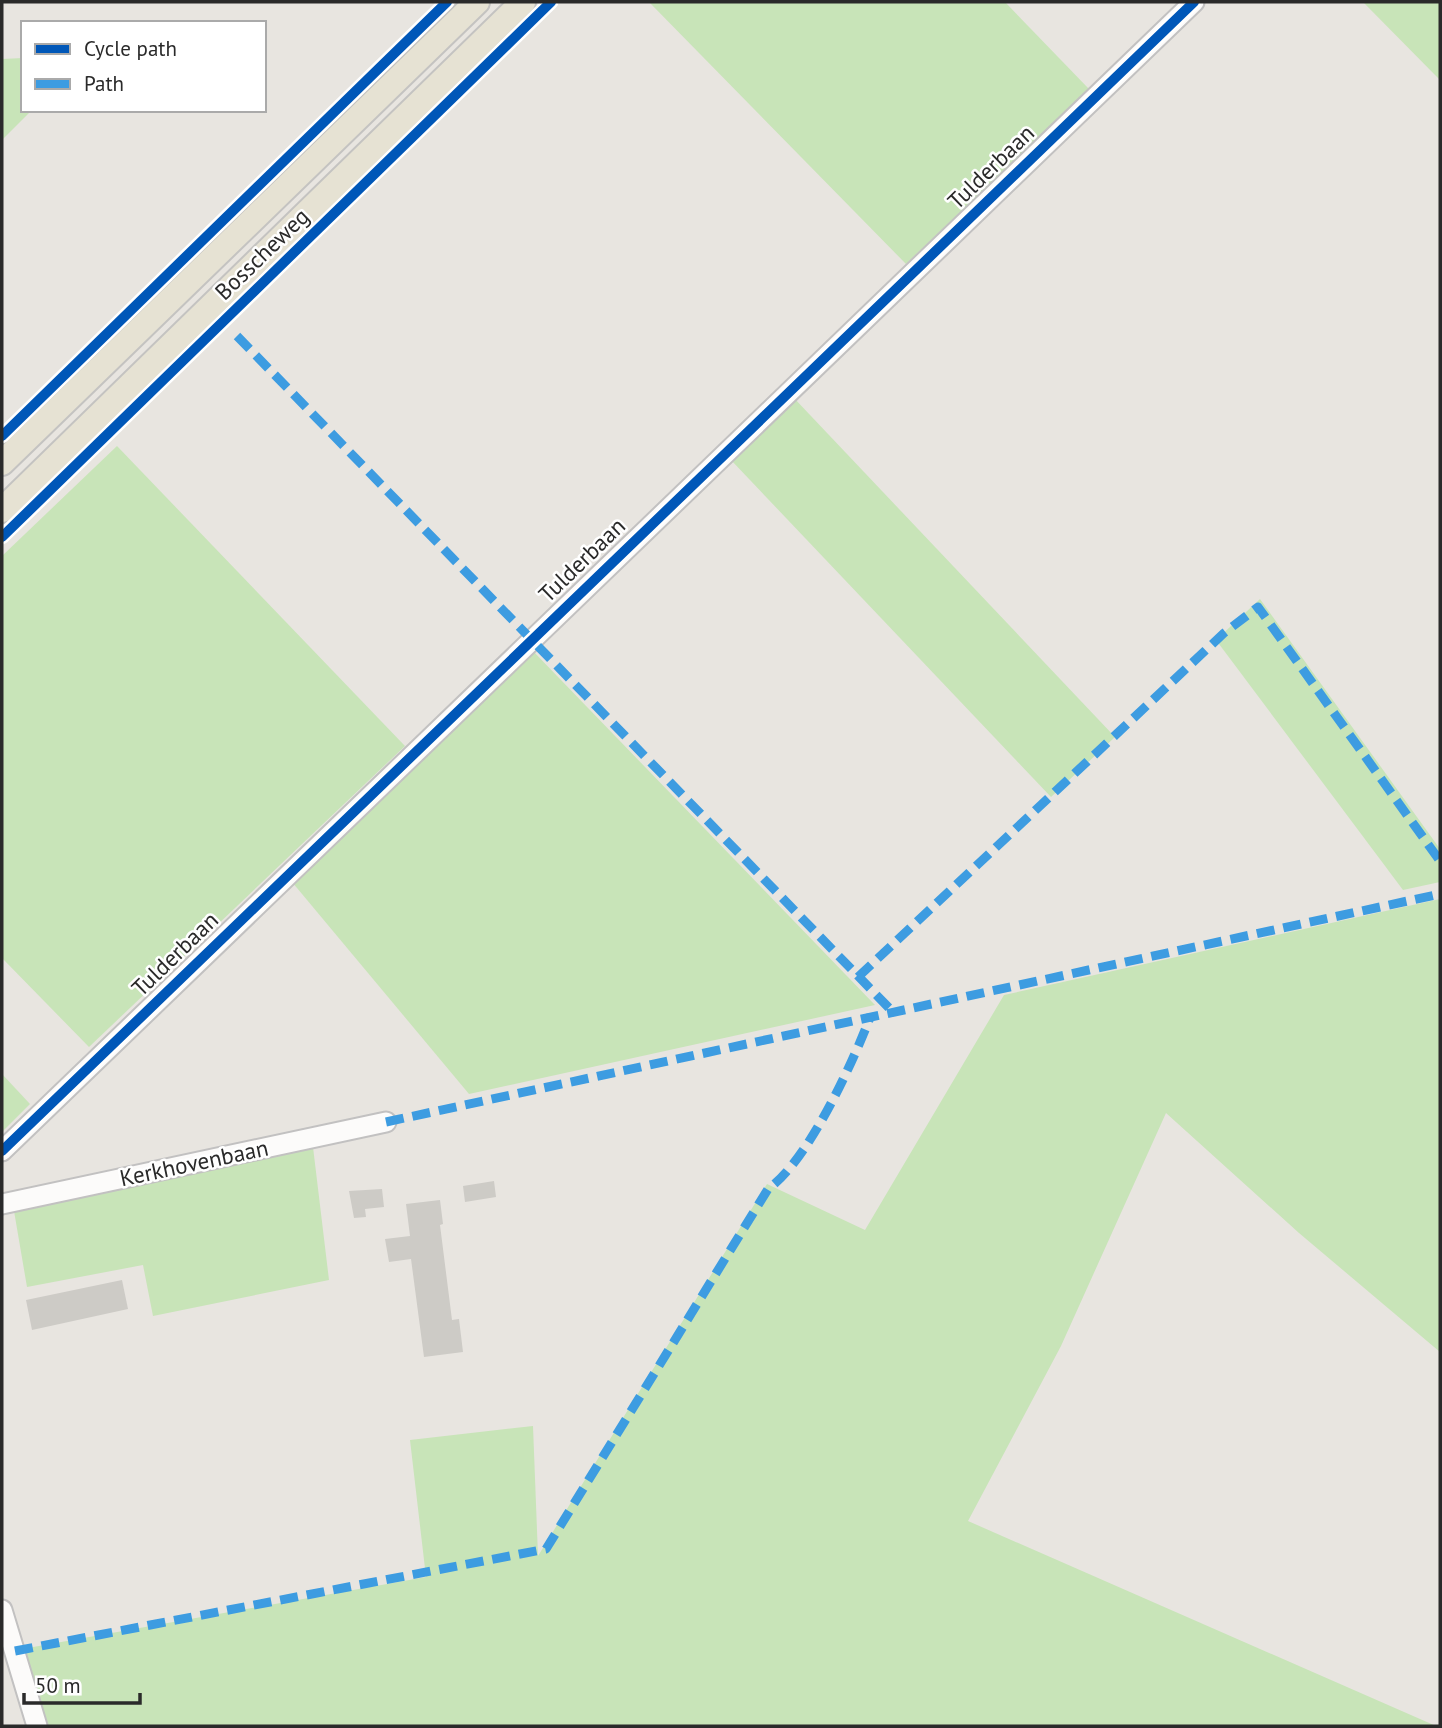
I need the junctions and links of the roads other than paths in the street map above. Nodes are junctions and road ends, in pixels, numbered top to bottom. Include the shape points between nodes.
1 (477, 2) edge
2 (523, 2) edge
3 (1194, 2) edge
4 (2, 463) edge
5 (2, 510) edge
6 (386, 1122) dead end
7 (2, 1151) edge
8 (2, 1204) edge
9 (2, 1610) edge
10 (37, 1726) edge

1 - 4 main road, Bosscheweg
2 - 5 main road, Bosscheweg
3 - 7 street, Tulderbaan
6 - 8 street, Kerkhovenbaan
9 - 10 street

